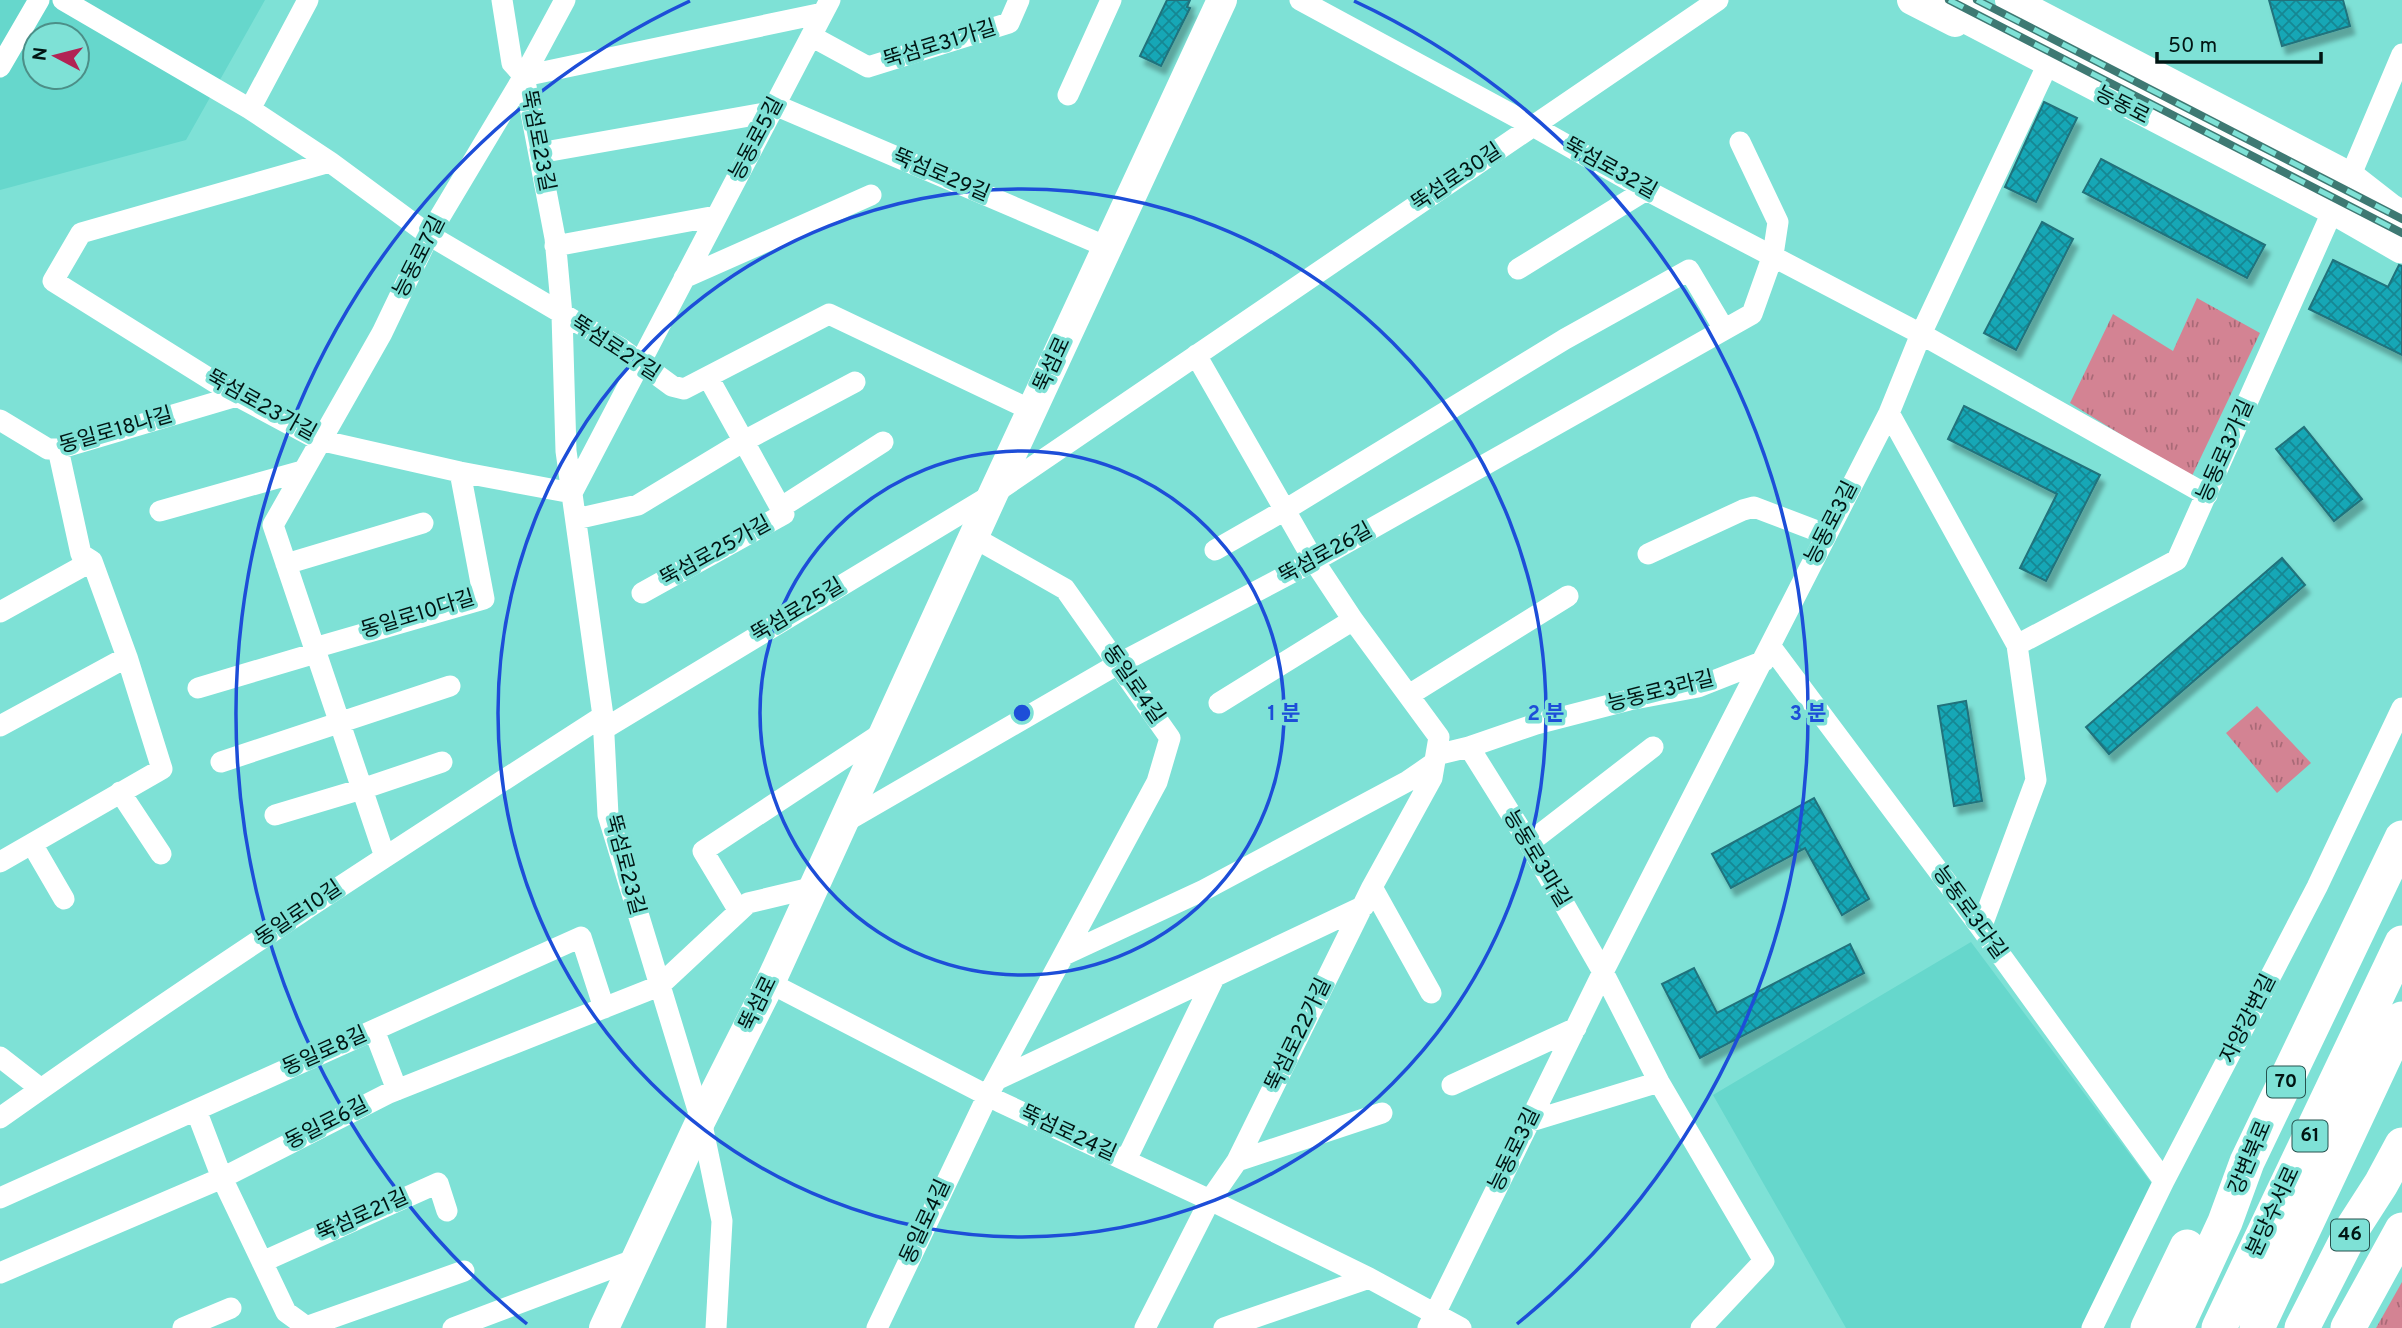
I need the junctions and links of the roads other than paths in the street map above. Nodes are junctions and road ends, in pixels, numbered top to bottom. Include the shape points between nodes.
1 (39, 0) edge
2 (63, 0) edge
3 (308, 0) edge
4 (502, 0) edge
5 (565, 0) edge
6 (1019, 0) edge
7 (1111, 0) edge
8 (1222, 0) edge
9 (1300, 0) edge
10 (1717, 0) edge
11 (1912, 0) edge
12 (1936, 0) edge
13 (1969, 0) edge
14 (2010, 0) edge
15 (826, 7) edge
16 (811, 36) junction
17 (2402, 54) edge
18 (0, 66) edge
19 (2046, 68) junction
20 (524, 76) junction
21 (1068, 95) dead end
22 (773, 108) junction
23 (250, 109) junction
24 (1533, 126) junction
25 (1740, 142) dead end
26 (539, 153) junction
27 (330, 162) junction
28 (2350, 177) junction
29 (1646, 190) junction
30 (871, 195) dead end
31 (2333, 212) junction
32 (2402, 215) edge
33 (716, 216) junction
34 (2402, 224) edge
35 (429, 235) junction
36 (2402, 241) edge
37 (555, 246) junction
38 (2402, 246) edge
39 (1107, 247) junction
40 (1773, 255) junction
41 (1518, 269) dead end
42 (684, 278) junction
43 (562, 315) junction
44 (1724, 330) junction
45 (1922, 334) junction
46 (1196, 355) junction
47 (640, 362) junction
48 (708, 377) junction
49 (855, 382) dead end
50 (237, 396) junction
51 (1031, 410) junction
52 (1889, 413) junction
53 (0, 420) edge
54 (319, 440) junction
55 (744, 441) junction
56 (883, 442) dead end
57 (58, 449) junction
58 (302, 471) junction
59 (460, 472) junction
60 (572, 493) junction
61 (993, 494) junction
62 (2207, 495) junction
63 (780, 508) junction
64 (1285, 510) junction
65 (160, 511) dead end
66 (576, 519) junction
67 (423, 523) dead end
68 (1825, 534) junction
69 (973, 537) junction
70 (1215, 550) dead end
71 (1648, 554) dead end
72 (92, 561) junction
73 (1314, 561) junction
74 (286, 564) junction
75 (642, 593) dead end
76 (1568, 596) dead end
77 (0, 612) edge
78 (1353, 620) junction
79 (2017, 645) junction
80 (315, 650) junction
81 (1767, 654) junction
82 (127, 657) junction
83 (1118, 664) junction
84 (450, 686) dead end
85 (198, 688) dead end
86 (1409, 695) junction
87 (1219, 703) dead end
88 (2402, 708) edge
89 (340, 723) junction
90 (603, 723) junction
91 (0, 726) edge
92 (886, 730) junction
93 (1469, 747) junction
94 (1653, 747) dead end
95 (1436, 752) junction
96 (222, 762) dead end
97 (442, 762) dead end
98 (362, 789) junction
99 (120, 792) junction
100 (275, 815) dead end
101 (845, 822) junction
102 (2402, 838) edge
103 (1528, 843) junction
104 (32, 844) junction
105 (161, 855) dead end
106 (385, 856) junction
107 (0, 862) edge
108 (815, 887) junction
109 (1368, 897) junction
110 (64, 899) dead end
111 (739, 911) junction
112 (1981, 928) junction
113 (2402, 943) edge
114 (1064, 955) junction
115 (1602, 972) junction
116 (1214, 978) junction
117 (770, 984) junction
118 (659, 986) junction
119 (1431, 993) dead end
120 (604, 1008) junction
121 (2402, 1019) edge
122 (1576, 1028) junction
123 (374, 1030) junction
124 (0, 1057) edge
125 (1659, 1082) junction
126 (1452, 1085) dead end
127 (992, 1088) junction
128 (41, 1089) junction
129 (397, 1090) junction
130 (196, 1110) junction
131 (1382, 1113) dead end
132 (0, 1118) edge
133 (701, 1120) junction
134 (1528, 1122) junction
135 (2402, 1144) edge
136 (1126, 1160) junction
137 (1237, 1161) junction
138 (2247, 1163) junction
139 (222, 1178) junction
140 (2164, 1181) junction
141 (2381, 1184) junction
142 (0, 1198) edge
143 (1210, 1200) junction
144 (447, 1211) dead end
145 (2398, 1237) edge
146 (636, 1259) junction
147 (261, 1262) junction
148 (464, 1270) dead end
149 (0, 1273) edge
150 (1369, 1278) junction
151 (231, 1308) dead end
152 (1431, 1321) edge
153 (1146, 1325) edge
154 (307, 1327) edge
155 (183, 1328) edge
156 (453, 1328) edge
157 (604, 1328) edge
158 (716, 1328) edge
159 (877, 1328) edge
160 (1127, 1328) edge
161 (1224, 1328) edge
162 (1461, 1328) edge
163 (1701, 1328) edge
164 (2092, 1328) edge
165 (2148, 1328) edge
166 (2176, 1328) edge
167 (2219, 1328) edge
168 (2257, 1328) edge
169 (2302, 1328) edge
170 (2328, 1328) edge
171 (2348, 1328) edge

1 - 18 street
2 - 23 street, 뚝섬로27길
3 - 23 street
4 - 20 street, 뚝섬로23길 via 512,62
5 - 20 street, 능동로7길
6 - 16 street, 뚝섬로31가길 via 1009,23 868,67
7 - 21 street
8 - 39 main road, 뚝섬로
9 - 24 street, 뚝섬로32길
10 - 24 street, 뚝섬로30길
11 - 19 main road, 능동로
12 - 38 highway
13 - 34 highway
14 - 28 main road, 능동로
15 - 16 street, 능동로5길
15 - 20 street
16 - 22 street, 능동로5길
17 - 28 street, 능동로3가길
19 - 31 main road, 능동로
19 - 45 street, 능동로3길
20 - 26 street, 뚝섬로23길
20 - 35 street, 능동로7길
22 - 26 street
22 - 33 street, 능동로5길
22 - 39 street, 뚝섬로29길
23 - 27 street, 뚝섬로27길
24 - 29 street, 뚝섬로32길
24 - 46 street, 뚝섬로30길
25 - 40 street, 뚝섬로26길 via 1778,222
26 - 37 street, 뚝섬로23길
27 - 35 street, 뚝섬로27길
27 - 50 street, 뚝섬로23가길 via 80,233 53,281
28 - 31 street, 능동로3가길
28 - 32 main road, 능동로
29 - 40 street, 뚝섬로32길
29 - 41 street
30 - 42 street
31 - 36 main road, 능동로
31 - 62 street, 능동로3가길
33 - 37 street
33 - 42 street, 능동로5길
35 - 43 street, 뚝섬로27길
35 - 54 street, 능동로7길 via 382,333
37 - 43 street, 뚝섬로23길
39 - 51 main road, 뚝섬로
40 - 44 street, 뚝섬로26길 via 1752,314
40 - 45 street, 뚝섬로32길
42 - 47 street, 능동로5길
43 - 47 street, 뚝섬로27길
43 - 60 street, 뚝섬로23길 via 566,451
44 - 64 street via 1689,270
44 - 73 street, 뚝섬로26길
45 - 52 street, 능동로3길
45 - 62 street, 뚝섬로32길
46 - 61 street, 뚝섬로30길
46 - 64 street
47 - 48 street, 뚝섬로27길 via 672,386 684,389
47 - 60 street, 능동로5길
48 - 51 street, 뚝섬로27길 via 829,314
48 - 55 street, 뚝섬로25가길
49 - 55 street
50 - 54 street, 뚝섬로23가길
50 - 57 street, 동일로18나길
51 - 61 main road, 뚝섬로
52 - 68 street, 능동로3길
52 - 79 street
53 - 57 street, 동일로18나길 via 48,449
54 - 58 street
54 - 59 street, 뚝섬로23가길
55 - 63 street, 뚝섬로25가길
55 - 66 street via 638,505
56 - 63 street, 뚝섬로25가길
57 - 72 street via 81,554
58 - 65 street
58 - 74 street via 272,525
59 - 60 street, 뚝섬로23가길
59 - 80 street, 동일로10다길 via 484,599
60 - 66 street, 뚝섬로23길
61 - 69 main road, 뚝섬로
61 - 90 street, 뚝섬로25길
62 - 79 street, 능동로3가길 via 2177,561
63 - 75 street, 뚝섬로25가길 via 784,514
64 - 70 street
64 - 73 street
66 - 90 street, 뚝섬로23길
67 - 74 street
68 - 71 street via 1754,507
68 - 81 street, 능동로3길
69 - 83 street, 동일로4길 via 1065,589
69 - 92 main road, 뚝섬로
72 - 77 street
72 - 82 street
73 - 78 street
73 - 83 street, 뚝섬로26길
74 - 80 street
76 - 86 street
78 - 86 street
78 - 87 street
79 - 112 street via 2036,780
80 - 85 street, 동일로10다길
80 - 89 street
81 - 93 street, 능동로3라길 via 1698,687 1535,724
81 - 112 street, 능동로3다길
81 - 115 street, 능동로3길
82 - 91 street
82 - 99 street via 162,769
83 - 101 street, 뚝섬로26길
83 - 114 street, 동일로4길 via 1170,738 1157,782
84 - 89 street
86 - 95 street
88 - 140 street, 자양강변길 via 2317,887
89 - 96 street
89 - 98 street
90 - 106 street, 동일로10길
90 - 118 street, 뚝섬로23길 via 608,815
92 - 101 main road, 뚝섬로
92 - 111 street via 703,852
93 - 95 street, 능동로3라길
93 - 103 street, 능동로3마길
94 - 103 street
95 - 109 street, 뚝섬로22가길 via 1432,778
95 - 114 street via 1408,781 1204,890
97 - 98 street
98 - 100 street
98 - 106 street
99 - 104 street
99 - 105 street
101 - 108 main road, 뚝섬로
102 - 138 highway, 강변북로 / 70
103 - 115 street, 능동로3마길
104 - 107 street
104 - 110 street
106 - 128 street, 동일로10길
108 - 111 street via 748,903
108 - 117 main road, 뚝섬로
109 - 116 street
109 - 119 street
109 - 137 street, 뚝섬로22가길
111 - 118 street
112 - 140 street, 능동로3다길
113 - 167 highway, 분당수서로 / 61
114 - 127 street, 동일로4길
115 - 122 street, 능동로3길
115 - 125 street
116 - 127 street
116 - 136 street
117 - 127 street, 뚝섬로24길
117 - 133 main road, 뚝섬로
118 - 120 street, 동일로6길
118 - 133 street, 뚝섬로23길
120 - 123 street, 동일로8길 via 581,937
120 - 129 street, 동일로6길
121 - 168 highway, 분당수서로 / 61
122 - 126 street
122 - 134 street, 능동로3길
123 - 129 street
123 - 130 street, 동일로8길
124 - 128 street
125 - 134 street
125 - 163 street via 1764,1261
127 - 136 street, 뚝섬로24길
127 - 159 street, 동일로4길
128 - 132 street, 동일로10길
129 - 139 street, 동일로6길
130 - 139 street
130 - 142 street, 동일로8길
131 - 137 street
133 - 146 main road, 뚝섬로
133 - 158 street via 722,1221
134 - 152 street, 능동로3길
135 - 141 highway, 46
136 - 143 street, 뚝섬로24길
137 - 143 street, 뚝섬로22가길
138 - 165 highway via 2204,1211
138 - 166 highway, 강변북로 / 70
139 - 147 street
139 - 149 street, 동일로6길
140 - 164 street, 자양강변길
141 - 169 highway, 46
141 - 170 highway
143 - 150 street, 뚝섬로24길
143 - 153 street, 뚝섬로22가길
144 - 147 street, 뚝섬로21길 via 438,1183
145 - 171 highway
146 - 156 street
146 - 157 main road, 뚝섬로
147 - 154 street via 286,1312
148 - 154 street
150 - 152 street, 뚝섬로24길
150 - 161 street
151 - 155 street
152 - 162 street, 뚝섬로24길
153 - 160 street

